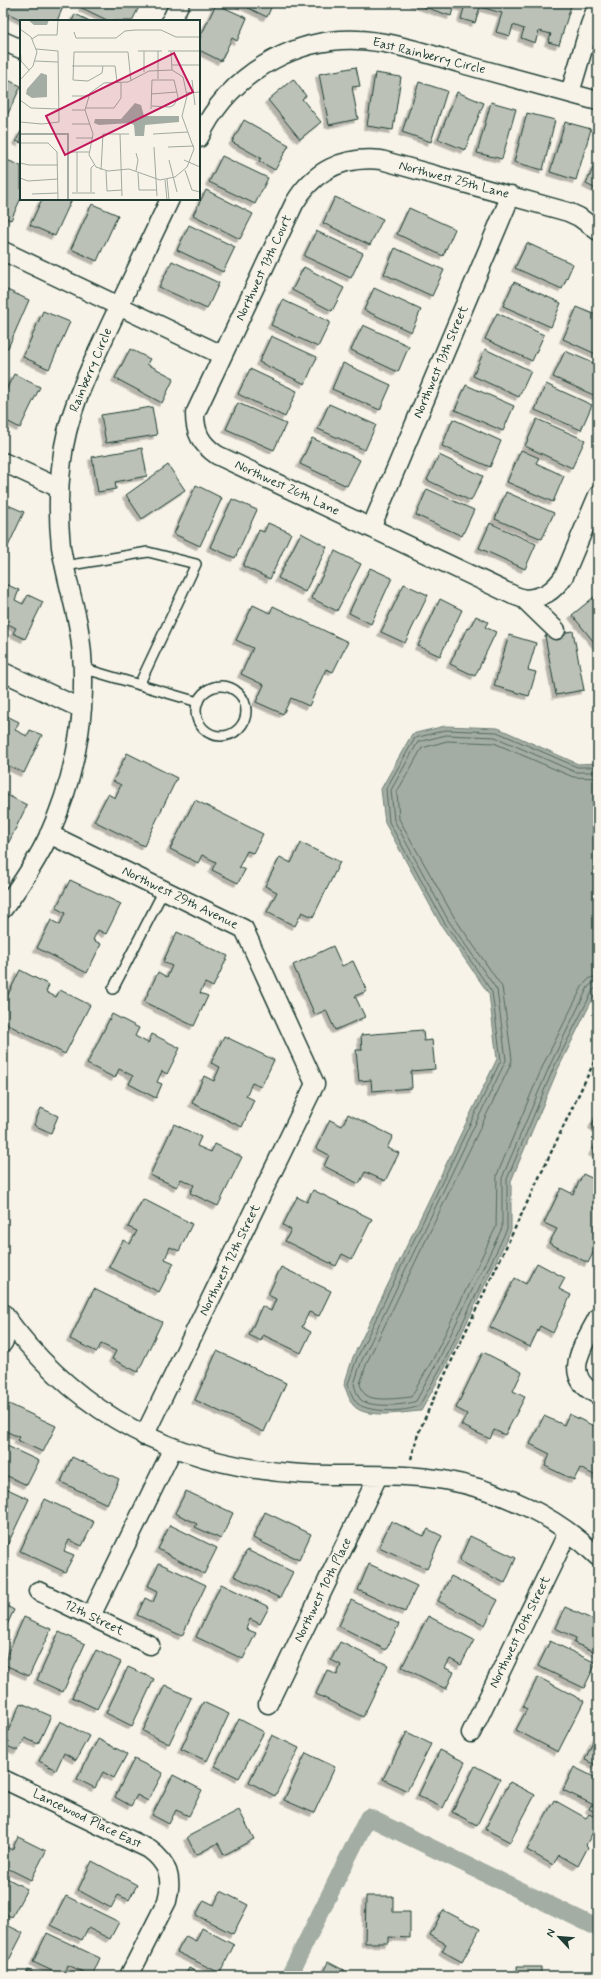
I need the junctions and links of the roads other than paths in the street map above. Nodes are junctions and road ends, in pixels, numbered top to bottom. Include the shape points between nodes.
1 (180, 3) edge
2 (598, 4) edge
3 (172, 20) edge
4 (3, 41) edge
5 (20, 49) edge
6 (570, 93) junction
7 (598, 101) edge
8 (200, 135) edge
9 (309, 183) joint
10 (511, 195) junction
11 (170, 200) edge
12 (598, 231) edge
13 (3, 251) edge
14 (119, 306) junction
15 (222, 355) junction
16 (3, 462) edge
17 (59, 488) junction
18 (598, 495) edge
19 (371, 528) junction
20 (65, 566) junction
21 (524, 599) junction
22 (556, 630) dead end
23 (82, 668) junction
24 (3, 672) edge
25 (139, 685) junction
26 (198, 702) junction
27 (82, 709) junction
28 (49, 834) junction
29 (10, 885) edge
30 (164, 890) junction
31 (3, 909) edge
32 (113, 989) dead end
33 (315, 1084) joint
34 (598, 1317) edge
35 (7, 1319) edge
36 (3, 1343) edge
37 (598, 1395) edge
38 (144, 1436) junction
39 (173, 1448) junction
40 (378, 1476) junction
41 (568, 1532) junction
42 (598, 1557) edge
43 (38, 1591) dead end
44 (91, 1616) junction
45 (150, 1645) dead end
46 (268, 1704) dead end
47 (471, 1733) dead end
48 (3, 1779) edge
49 (129, 1976) edge

1 - 3 street
2 - 6 street
4 - 5 street
6 - 7 street, East Rainberry Circle
6 - 8 street, East Rainberry Circle via 390,44 352,39 327,41 290,51 247,76 228,93
9 - 10 street, Northwest 25th Lane via 318,174 336,164 368,158
9 - 15 street, Northwest 13th Court via 294,204
10 - 12 street, Northwest 25th Lane via 568,212
10 - 19 street, Northwest 13th Street
11 - 14 street, Rainberry Circle
13 - 14 street
14 - 15 street
14 - 17 street, Rainberry Circle via 83,383 70,419
15 - 19 street, Northwest 26th Lane via 195,414 195,426 206,448
16 - 17 street
17 - 20 street, Rainberry Circle
18 - 21 street via 557,587 548,594
19 - 21 street, Northwest 26th Lane
20 - 23 street, Rainberry Circle via 78,626
20 - 25 lane via 148,552 196,564
21 - 22 street, Northwest 26th Lane
23 - 25 lane
23 - 27 street, Rainberry Circle
24 - 27 street
25 - 26 lane
26 - 26 lane via 197,717 205,730 212,734 227,735 240,727 244,720 242,698 230,688 215,687 202,695
27 - 28 street, Rainberry Circle via 72,770
28 - 29 street, Rainberry Circle
28 - 30 street, Northwest 29th Avenue
29 - 31 street, Rainberry Circle
30 - 32 lane
30 - 33 street, Northwest 29th Avenue via 244,929
33 - 38 street, Northwest 12th Street
34 - 37 street via 576,1368 579,1381
35 - 36 street
35 - 38 street via 58,1377 91,1404
38 - 39 street
39 - 40 street via 231,1465 259,1470
39 - 44 street
40 - 41 street via 443,1480 479,1488 514,1500
40 - 46 street, Northwest 10th Place
41 - 42 street
41 - 47 street, Northwest 10th Street
43 - 44 street, 12th Street
44 - 45 street, 12th Street
48 - 49 street, Lancewood Place East via 149,1849 166,1865 170,1877 167,1900

